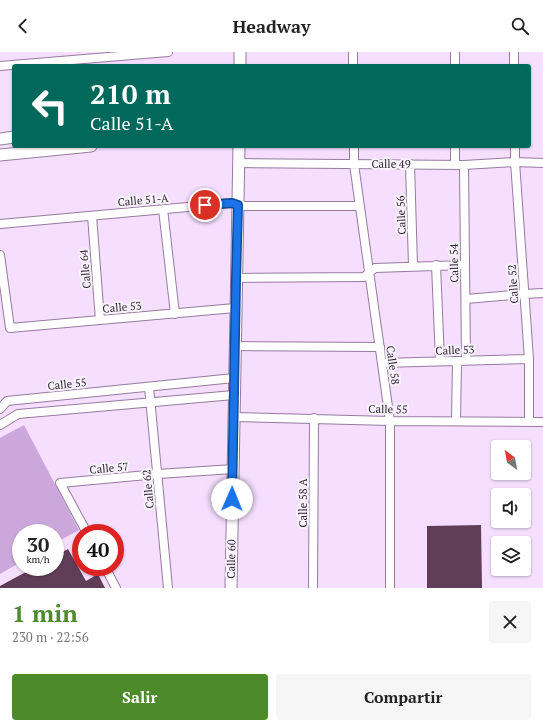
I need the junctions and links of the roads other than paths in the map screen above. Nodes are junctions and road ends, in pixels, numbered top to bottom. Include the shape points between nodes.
1 (168, 52) edge
2 (240, 52) edge
3 (353, 52) edge
4 (455, 52) edge
5 (514, 52) edge
6 (99, 55) edge
7 (18, 64) edge
8 (240, 64) edge
9 (353, 64) edge
10 (455, 64) edge
11 (514, 64) edge
12 (12, 65) edge
13 (0, 66) edge
14 (12, 137) edge
15 (0, 139) edge
16 (71, 148) edge
17 (239, 148) edge
18 (354, 148) edge
19 (455, 148) edge
20 (515, 148) edge
21 (0, 155) edge
22 (515, 162) junction
23 (238, 163) junction
24 (354, 164) junction
25 (410, 164) junction
26 (543, 164) edge
27 (455, 165) junction
28 (464, 165) junction
29 (238, 205) junction
30 (360, 206) junction
31 (163, 209) junction
32 (92, 216) junction
33 (0, 224) edge
34 (0, 255) edge
35 (465, 264) junction
36 (413, 266) junction
37 (436, 266) junction
38 (369, 272) junction
39 (236, 278) junction
40 (524, 294) junction
41 (543, 294) edge
42 (466, 299) junction
43 (235, 308) junction
44 (175, 314) junction
45 (100, 320) junction
46 (234, 346) junction
47 (380, 348) junction
48 (529, 359) junction
49 (466, 360) junction
50 (440, 361) junction
51 (457, 361) junction
52 (382, 363) junction
53 (234, 378) junction
54 (150, 387) junction
55 (234, 395) junction
56 (151, 402) junction
57 (0, 409) edge
58 (233, 417) junction
59 (314, 418) junction
60 (390, 421) junction
61 (456, 421) junction
62 (529, 421) junction
63 (543, 422) edge
64 (0, 424) edge
65 (232, 469) junction
66 (158, 474) junction
67 (81, 524) edge
68 (110, 576) edge
69 (116, 588) edge
70 (168, 588) edge
71 (230, 588) edge
72 (313, 588) edge
73 (390, 588) edge

1 - 6 street
2 - 8 street
3 - 9 street
4 - 10 street
5 - 11 street
6 - 7 street
12 - 13 street
14 - 15 street
16 - 21 street
17 - 23 street, Calle 60
18 - 24 street, Calle 58
19 - 27 street
20 - 22 street, Calle 52
22 - 26 street, Calle 49
22 - 28 street, Calle 49
22 - 40 street, Calle 52
23 - 24 street, Calle 49
23 - 29 street, Calle 60
24 - 25 street, Calle 49
24 - 30 street, Calle 58
25 - 27 street, Calle 49
25 - 36 street, Calle 56
27 - 28 street, Calle 49
28 - 35 street, Calle 54
29 - 30 street, Calle 51-A
29 - 31 street, Calle 51-A via 232,203
29 - 39 street, Calle 60
30 - 38 street, Calle 58
31 - 32 street, Calle 51-A
31 - 44 street
32 - 33 street, Calle 51-A
32 - 45 street, Calle 64
34 - 45 street, Calle 53 via 10,328
35 - 37 street
35 - 42 street, Calle 54
36 - 37 street
36 - 38 street via 375,268
37 - 50 street, Calle 54
38 - 39 street via 364,277
38 - 47 street, Calle 58
39 - 43 street, Calle 60
40 - 41 street
40 - 42 street
40 - 48 street, Calle 52
42 - 49 street, Calle 54
43 - 44 street, Calle 53
43 - 46 street, Calle 60
44 - 45 street, Calle 53
46 - 47 street
46 - 53 street, Calle 60
47 - 52 street, Calle 58
48 - 49 street, Calle 53
48 - 62 street, Calle 52
49 - 51 street, Calle 53
50 - 51 street, Calle 53
50 - 52 street, Calle 53
51 - 61 street
52 - 60 street, Calle 58
53 - 54 street, Calle 55
53 - 55 street, Calle 60
54 - 56 street, Calle 62
54 - 57 street, Calle 55 via 8,401
55 - 56 street
55 - 58 street, Calle 60
56 - 64 street via 18,414
56 - 66 street, Calle 62
58 - 59 street, Calle 55
58 - 65 street, Calle 60
59 - 60 street, Calle 55
59 - 72 street, Calle 58 A
60 - 61 street, Calle 55
60 - 73 street, Calle 58
61 - 62 street, Calle 55
62 - 63 street, Calle 55
65 - 66 street, Calle 57
65 - 71 street, Calle 60
66 - 67 street, Calle 57 via 60,483
66 - 70 street, Calle 62
68 - 69 street

